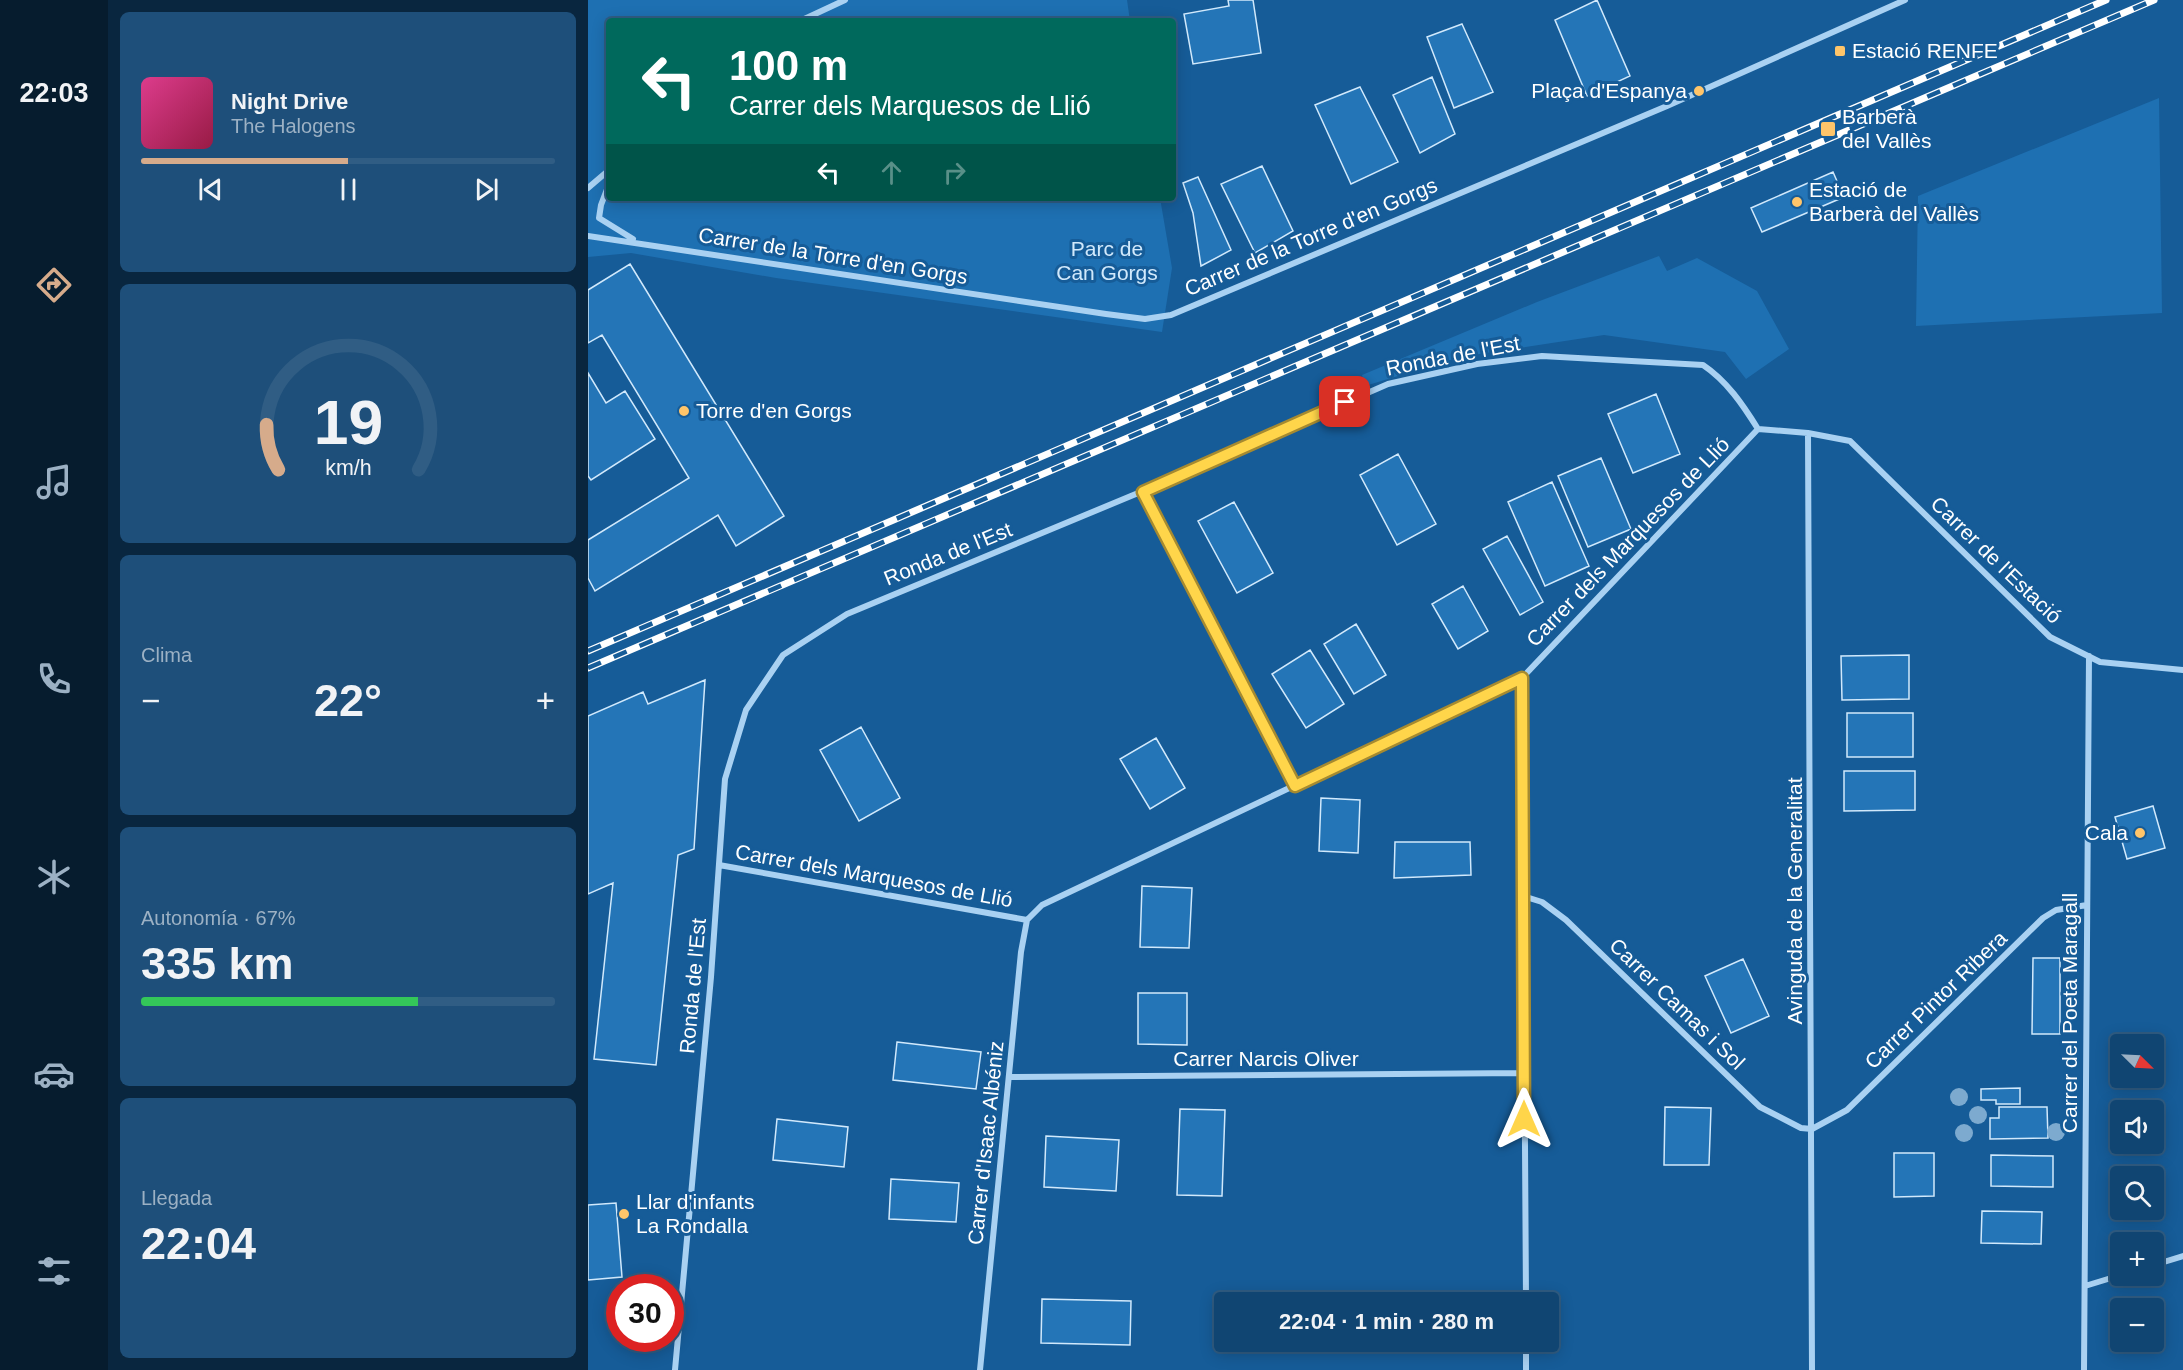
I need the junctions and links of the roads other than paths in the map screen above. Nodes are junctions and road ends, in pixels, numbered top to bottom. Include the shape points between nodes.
1 (845, 0) edge
2 (1905, 0) edge
3 (807, 18) edge
4 (606, 173) edge
5 (588, 188) edge
6 (606, 192) edge
7 (588, 236) edge
8 (639, 242) junction
9 (1758, 429) junction
10 (1808, 433) junction
11 (1143, 492) junction
12 (2089, 656) junction
13 (2183, 670) edge
14 (1522, 678) junction
15 (1295, 786) junction
16 (719, 865) junction
17 (1523, 896) junction
18 (2087, 905) junction
19 (1027, 920) junction
20 (1524, 1073) junction
21 (1009, 1077) junction
22 (1812, 1129) junction
23 (2183, 1256) edge
24 (2164, 1262) edge
25 (2110, 1278) edge
26 (2085, 1286) junction
27 (1526, 1292) edge
28 (1526, 1352) edge
29 (675, 1370) edge
30 (980, 1370) edge
31 (1526, 1370) edge
32 (1812, 1370) edge
33 (2084, 1370) edge

1 - 3 street
2 - 8 street, Carrer de la Torre d'en Gorgs via 1667,106 1171,315 1145,319
4 - 5 street
6 - 8 street via 599,218
7 - 8 street, Carrer de la Torre d'en Gorgs
9 - 10 street
9 - 11 street, Ronda de l'Est via 1743,404 1703,365 1542,356 1477,364 1388,384
9 - 14 street, Carrer dels Marquesos de Llió
10 - 12 street, Carrer de l'Estació via 1850,441 2050,637
10 - 22 street, Avinguda de la Generalitat
11 - 15 street
11 - 16 street, Ronda de l'Est via 847,614 783,655 746,710 725,779
12 - 13 street, Carrer de l'Estació via 2100,662
12 - 18 street, Carrer del Poeta Maragall
14 - 15 street, Carrer dels Marquesos de Llió
14 - 17 street
15 - 19 street, Carrer dels Marquesos de Llió via 1042,905
16 - 19 street, Carrer dels Marquesos de Llió
16 - 29 street, Ronda de l'Est
17 - 20 street
17 - 22 street, Carrer Camas i Sol via 1542,902 1566,920 1760,1107 1801,1128
18 - 22 street, Carrer Pintor Ribera via 2056,910 2043,918 1846,1110
18 - 26 street, Carrer del Poeta Maragall
19 - 21 street, Carrer d'Isaac Albéniz
20 - 21 street, Carrer Narcis Oliver
20 - 27 street
21 - 30 street, Carrer d'Isaac Albéniz
22 - 32 street, Avinguda de la Generalitat
23 - 24 street
25 - 26 street
26 - 33 street, Carrer del Poeta Maragall
28 - 31 street

